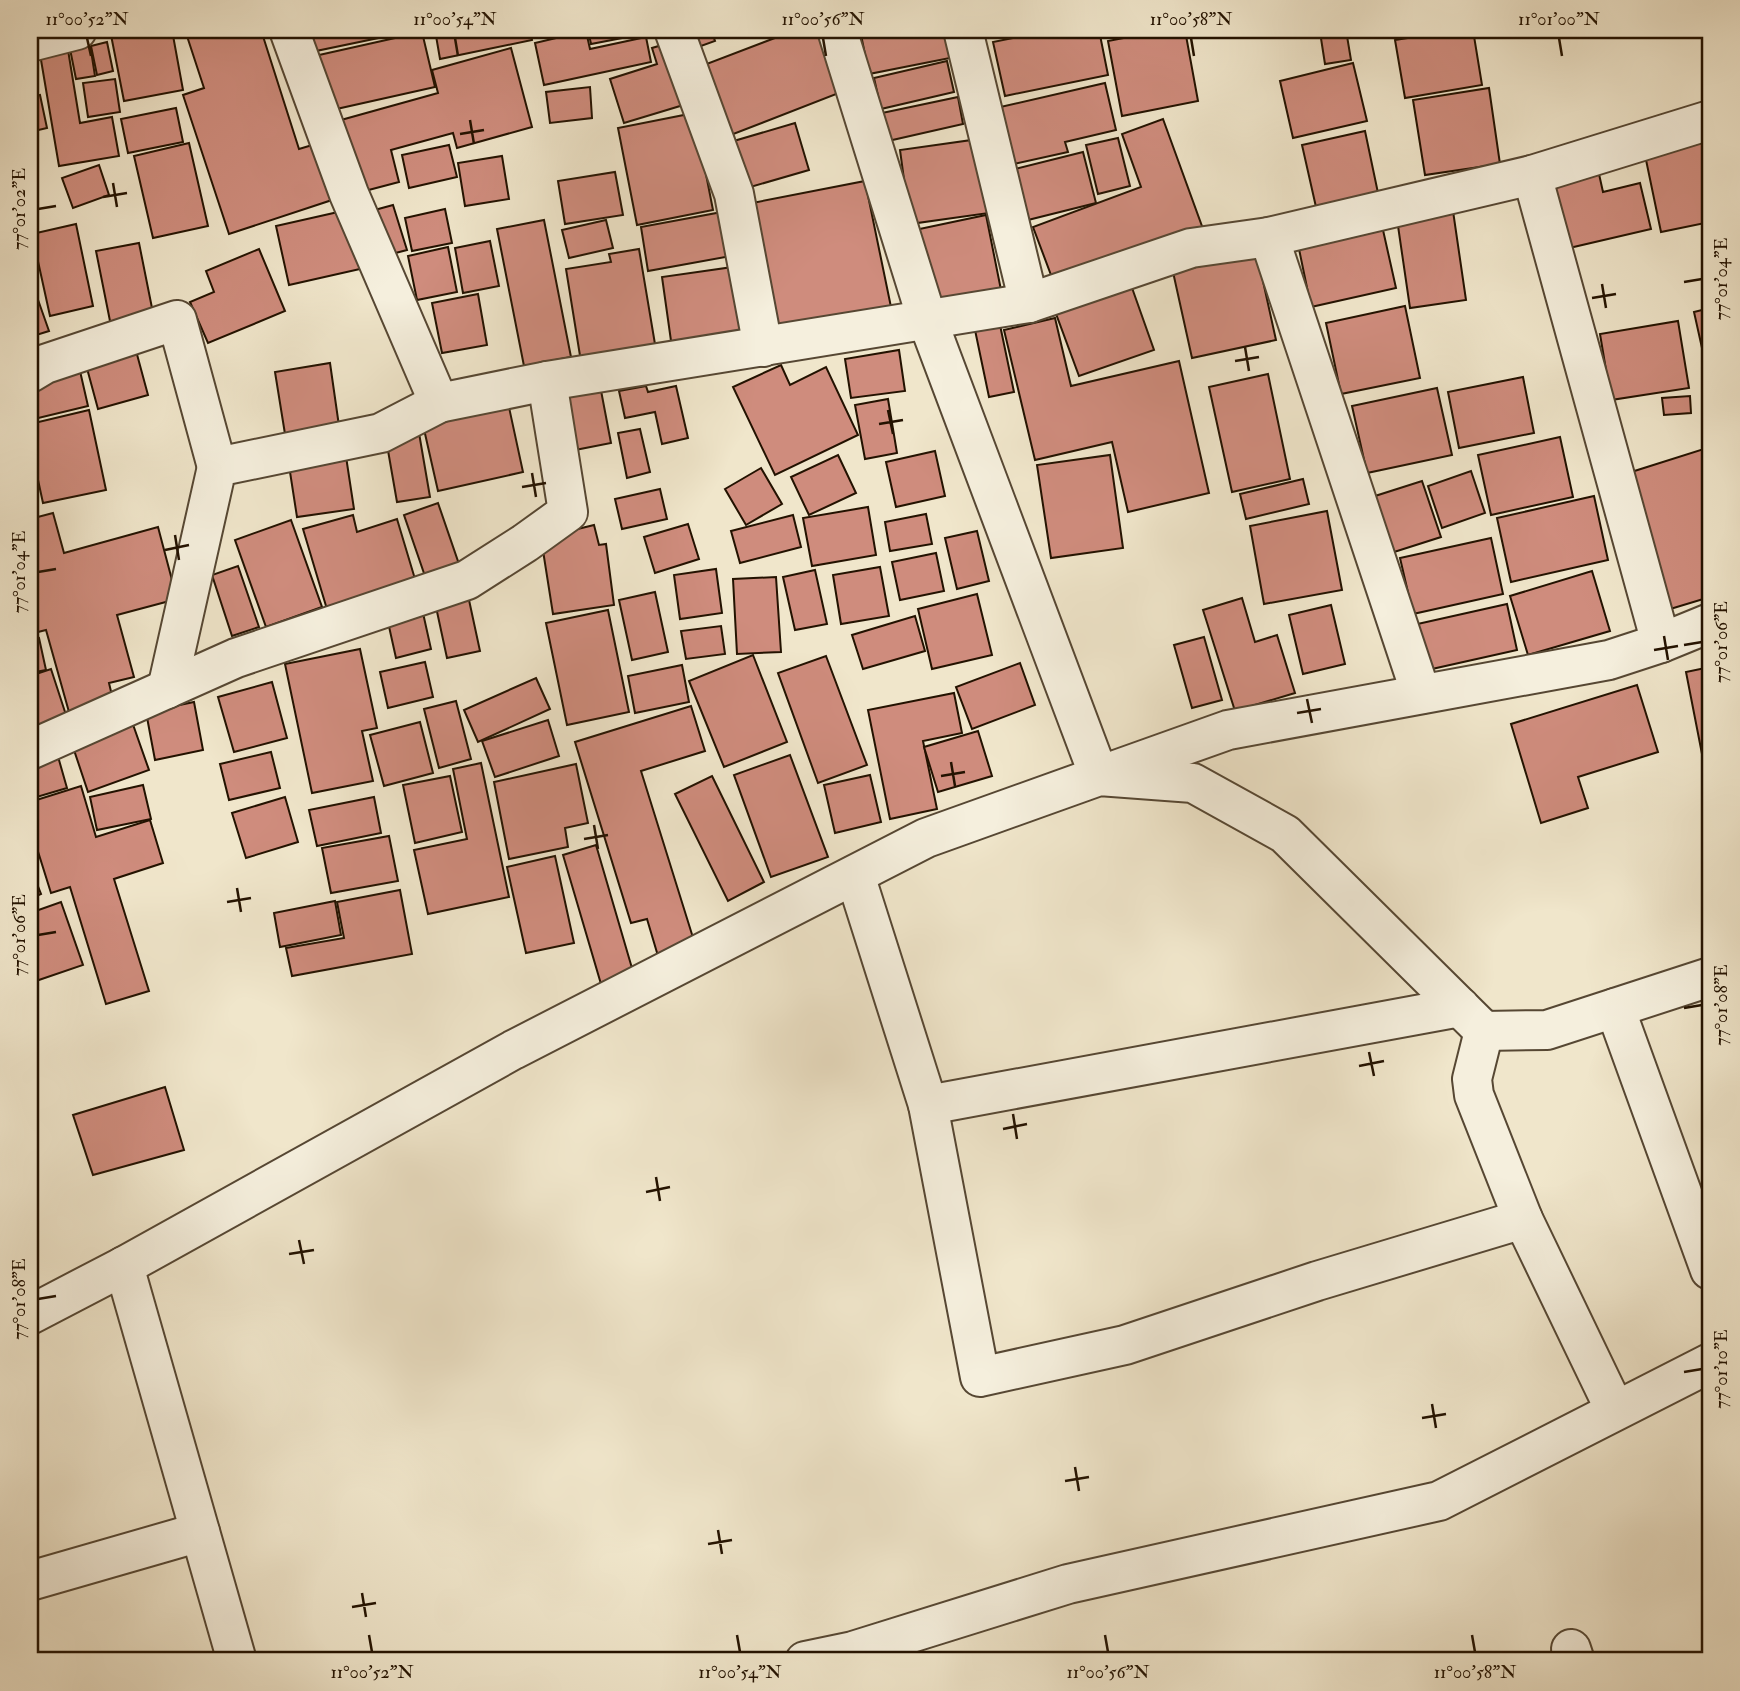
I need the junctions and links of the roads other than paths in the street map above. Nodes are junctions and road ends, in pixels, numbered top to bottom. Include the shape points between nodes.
1 (77, 30) edge
2 (289, 30) edge
3 (674, 30) edge
4 (837, 30) edge
5 (963, 30) edge
6 (30, 42) edge
7 (1710, 120) edge
8 (1532, 175) junction
9 (1269, 237) junction
10 (1029, 303) junction
11 (927, 319) junction
12 (763, 347) junction
13 (30, 373) edge
14 (547, 381) junction
15 (439, 403) junction
16 (217, 467) junction
17 (1710, 623) edge
18 (1661, 643) junction
19 (167, 689) junction
20 (1421, 694) junction
21 (30, 750) edge
22 (1099, 776) junction
23 (855, 875) junction
24 (1710, 977) edge
25 (1615, 1008) junction
26 (1472, 1019) junction
27 (928, 1105) junction
28 (1523, 1219) junction
29 (124, 1266) junction
30 (1710, 1270) edge
31 (30, 1315) edge
32 (1710, 1363) edge
33 (1615, 1410) junction
34 (200, 1532) junction
35 (30, 1581) edge
36 (237, 1661) edge
37 (804, 1661) edge

1 - 6 street
2 - 15 street via 349,194
3 - 12 street via 734,194
4 - 11 street
5 - 10 street
7 - 8 street
8 - 9 street
8 - 18 street
9 - 10 street via 1191,248
9 - 20 street
10 - 11 street
11 - 12 street
11 - 22 street
12 - 14 street
13 - 16 street via 177,320
14 - 15 street
14 - 19 street via 568,512 467,580 236,658
15 - 16 street via 381,433
16 - 19 street
17 - 18 street
18 - 20 street via 1609,660
19 - 21 street
20 - 22 street via 1228,730
22 - 23 street via 926,838
22 - 26 street via 1193,783 1285,834
23 - 27 street
23 - 29 street via 513,1050
24 - 25 street
25 - 26 street via 1547,1030
25 - 30 street
26 - 27 street
26 - 28 street via 1474,1095
27 - 28 street via 980,1377 1125,1345
28 - 33 street
29 - 31 street
29 - 34 street
32 - 33 street
33 - 37 street via 1439,1501 1068,1584 853,1651
34 - 35 street
34 - 36 street

